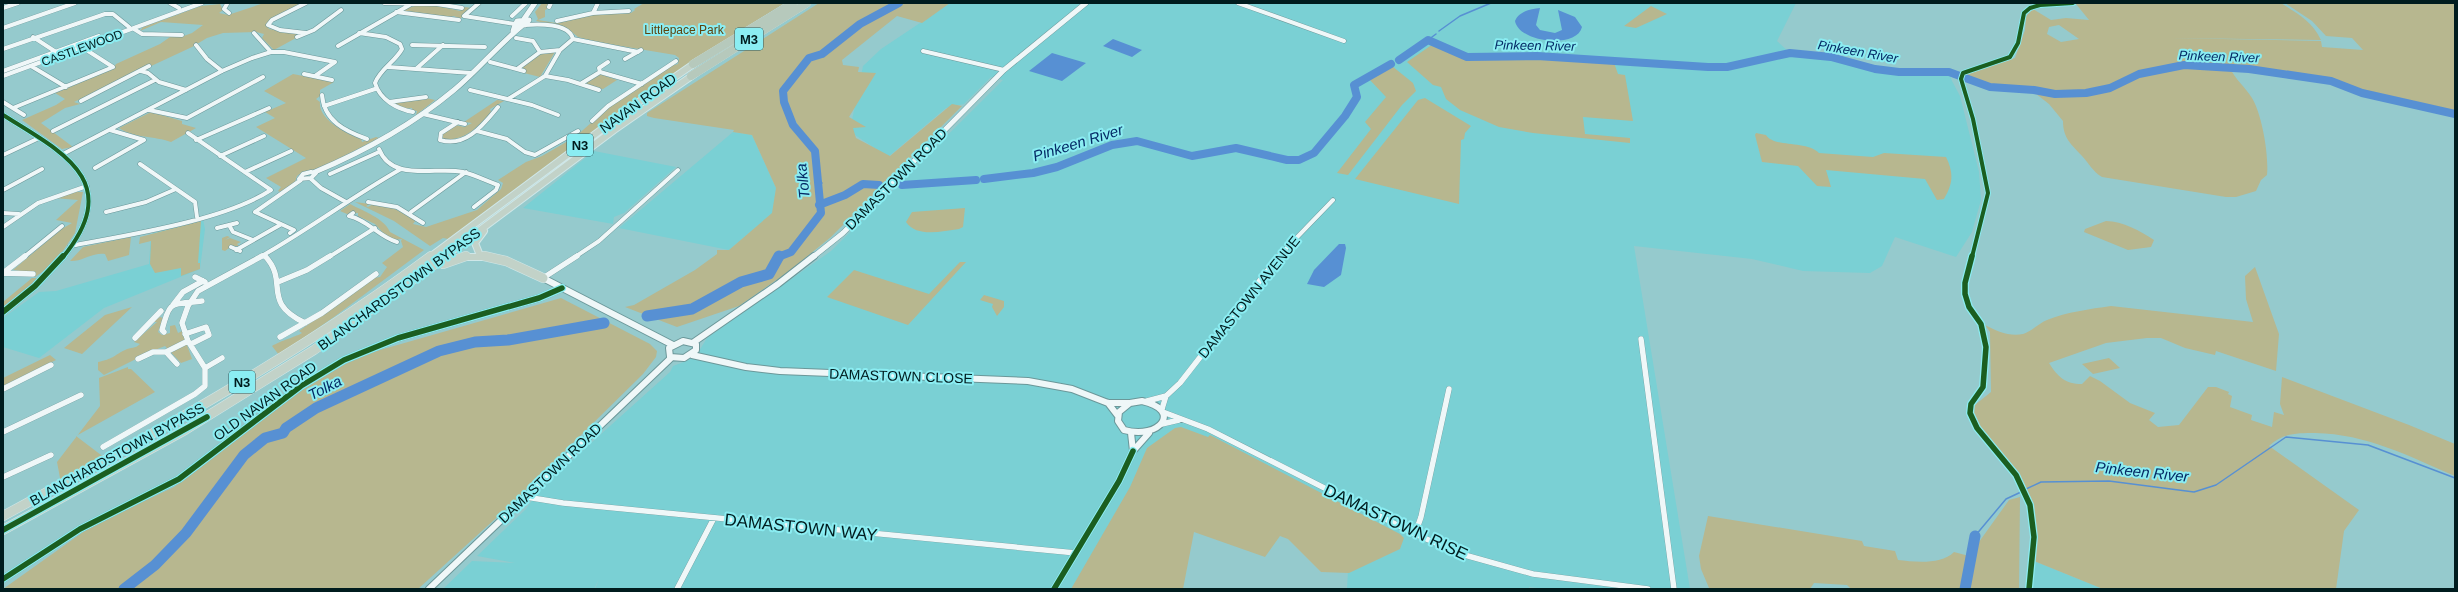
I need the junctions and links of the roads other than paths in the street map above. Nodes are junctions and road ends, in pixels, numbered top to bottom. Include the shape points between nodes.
1 (18, 3) edge
2 (75, 3) edge
3 (170, 3) edge
4 (201, 3) edge
5 (208, 3) edge
6 (219, 3) edge
7 (229, 3) edge
8 (306, 3) edge
9 (384, 3) edge
10 (479, 3) edge
11 (526, 3) edge
12 (535, 3) edge
13 (598, 3) edge
14 (788, 3) edge
15 (793, 3) edge
16 (807, 3) edge
17 (812, 3) edge
18 (1086, 3) edge
19 (1238, 3) edge
20 (2073, 3) edge
21 (412, 4) edge
22 (64, 5) edge
23 (3, 8) edge
24 (180, 8) dead end
25 (462, 8) dead end
26 (629, 10) dead end
27 (339, 12) dead end
28 (396, 12) junction
29 (229, 13) dead end
30 (593, 13) junction
31 (512, 16) dead end
32 (459, 20) dead end
33 (557, 21) dead end
34 (525, 22) junction
35 (516, 23) junction
36 (129, 27) dead end
37 (3, 28) edge
38 (134, 29) junction
39 (513, 32) junction
40 (254, 33) dead end
41 (306, 33) junction
42 (359, 33) junction
43 (182, 35) dead end
44 (99, 36) dead end
45 (33, 37) junction
46 (297, 37) dead end
47 (516, 38) dead end
48 (573, 39) junction
49 (1344, 41) dead end
50 (340, 43) dead end
51 (412, 44) dead end
52 (443, 45) junction
53 (196, 46) dead end
54 (485, 47) dead end
55 (3, 49) edge
56 (560, 50) junction
57 (88, 51) dead end
58 (923, 51) dead end
59 (56, 52) junction
60 (271, 52) junction
61 (540, 52) junction
62 (625, 59) dead end
63 (676, 61) dead end
64 (490, 62) dead end
65 (608, 62) dead end
66 (693, 64) junction
67 (31, 66) junction
68 (149, 66) dead end
69 (388, 68) junction
70 (417, 68) junction
71 (517, 69) junction
72 (1004, 70) junction
73 (3, 71) edge
74 (141, 71) junction
75 (222, 71) junction
76 (524, 71) dead end
77 (600, 72) junction
78 (472, 73) junction
79 (304, 74) dead end
80 (3, 76) edge
81 (315, 76) junction
82 (545, 76) junction
83 (691, 76) junction
84 (263, 77) dead end
85 (156, 80) junction
86 (332, 80) dead end
87 (582, 83) junction
88 (642, 84) junction
89 (66, 87) junction
90 (376, 89) junction
91 (186, 90) junction
92 (599, 90) dead end
93 (472, 91) dead end
94 (322, 95) dead end
95 (426, 97) dead end
96 (508, 99) junction
97 (80, 101) dead end
98 (3, 102) edge
99 (389, 102) junction
100 (324, 106) junction
101 (13, 108) junction
102 (269, 108) dead end
103 (498, 108) dead end
104 (149, 110) junction
105 (413, 112) dead end
106 (422, 114) junction
107 (24, 115) dead end
108 (558, 115) dead end
109 (3, 116) edge
110 (592, 121) dead end
111 (458, 122) junction
112 (465, 124) dead end
113 (110, 130) junction
114 (477, 130) junction
115 (53, 131) dead end
116 (578, 131) dead end
117 (188, 133) dead end
118 (264, 136) dead end
119 (39, 138) junction
120 (367, 139) dead end
121 (196, 140) junction
122 (291, 151) dead end
123 (62, 154) junction
124 (3, 155) edge
125 (220, 156) junction
126 (140, 164) dead end
127 (95, 168) dead end
128 (42, 169) dead end
129 (401, 169) junction
130 (678, 170) dead end
131 (245, 172) junction
132 (315, 172) junction
133 (466, 172) junction
134 (330, 174) dead end
135 (311, 179) junction
136 (301, 180) junction
137 (87, 186) junction
138 (176, 189) junction
139 (3, 190) edge
140 (521, 199) junction
141 (1333, 200) dead end
142 (346, 202) junction
143 (370, 203) dead end
144 (474, 207) dead end
145 (106, 212) dead end
146 (411, 212) junction
147 (353, 213) dead end
148 (3, 214) edge
149 (19, 214) junction
150 (197, 216) junction
151 (236, 223) dead end
152 (422, 223) dead end
153 (229, 225) junction
154 (280, 225) junction
155 (62, 226) dead end
156 (3, 227) edge
157 (217, 228) dead end
158 (375, 228) junction
159 (469, 228) joint
160 (290, 233) dead end
161 (253, 240) junction
162 (397, 242) dead end
163 (70, 246) junction
164 (231, 247) dead end
165 (480, 253) junction
166 (264, 255) junction
167 (3, 273) edge
168 (32, 274) dead end
169 (376, 274) dead end
170 (195, 277) dead end
171 (543, 278) junction
172 (278, 282) junction
173 (562, 288) junction
174 (202, 301) dead end
175 (190, 303) junction
176 (173, 305) junction
177 (3, 312) edge
178 (163, 312) junction
179 (305, 323) junction
180 (164, 332) dead end
181 (185, 334) junction
182 (280, 337) dead end
183 (135, 338) dead end
184 (1641, 339) dead end
185 (694, 342) junction
186 (190, 343) junction
187 (673, 345) junction
188 (166, 352) junction
189 (692, 355) junction
190 (222, 358) dead end
191 (672, 358) junction
192 (138, 359) dead end
193 (177, 364) dead end
194 (51, 365) dead end
195 (205, 368) junction
196 (3, 389) edge
197 (1449, 389) dead end
198 (81, 395) dead end
199 (1166, 396) junction
200 (1148, 401) junction
201 (1108, 403) junction
202 (1130, 403) junction
203 (1162, 411) junction
204 (1118, 416) junction
205 (207, 418) junction
206 (1179, 420) junction
207 (1162, 424) junction
208 (3, 432) edge
209 (1131, 433) junction
210 (1149, 433) junction
211 (103, 447) dead end
212 (1133, 451) junction
213 (50, 455) dead end
214 (3, 476) edge
215 (526, 497) junction
216 (3, 516) edge
217 (714, 518) junction
218 (3, 530) edge
219 (1415, 534) junction
220 (1076, 553) junction
221 (3, 579) edge
222 (429, 589) edge
223 (677, 589) edge
224 (1054, 589) edge
225 (1648, 589) edge
226 (1674, 589) edge
227 (2030, 589) edge

1 - 23 street
2 - 22 street
3 - 24 street
4 - 5 street
4 - 38 street, CASTLEWOOD
6 - 7 street
7 - 29 street via 224,10
8 - 41 street via 272,20 268,25
9 - 21 street
10 - 35 street via 464,16
11 - 31 street
12 - 34 street
13 - 30 street
14 - 66 highway, NAVAN ROAD
15 - 66 highway, M3
16 - 83 highway, M3
17 - 83 highway, NAVAN ROAD
18 - 72 street, DAMASTOWN ROAD
19 - 49 street
20 - 227 street via 2030,8 2024,13 2022,30 2012,55 1968,70 1962,77 1988,193 1964,298 1969,310 1982,326 1985,342 1984,384 1980,394 1972,400 1969,407 1972,418 2012,468 2032,506 2034,538
21 - 25 street
21 - 28 street
22 - 37 street
26 - 30 street
27 - 41 street
28 - 32 street
28 - 42 street
30 - 33 street
34 - 35 street
34 - 39 street
34 - 48 street via 561,28 572,35
35 - 39 street
36 - 45 street via 113,14 108,14
38 - 43 street, CASTLEWOOD via 142,34
38 - 67 street, CASTLEWOOD
39 - 78 street
40 - 60 street
41 - 46 street
42 - 50 street
42 - 69 street via 386,37 400,44 400,55
44 - 59 street
45 - 55 street
45 - 59 street
47 - 61 street via 533,40
48 - 56 street
48 - 62 street via 639,51
51 - 52 street
52 - 54 street
52 - 70 street
53 - 75 street
56 - 61 street
56 - 82 street
57 - 89 street, CASTLEWOOD via 114,67
58 - 72 street
59 - 73 street
60 - 75 street
60 - 81 street via 284,52 335,62
61 - 71 street
63 - 88 street
64 - 71 street
65 - 77 street via 599,68
66 - 159 highway, NAVAN ROAD / N3 via 637,102
67 - 80 street, CASTLEWOOD
67 - 89 street, CASTLEWOOD
68 - 74 street
69 - 70 street
69 - 90 street via 376,78
70 - 78 street
71 - 76 street
72 - 185 street, DAMASTOWN ROAD via 842,233 778,284
74 - 85 street
74 - 97 street
75 - 91 street
77 - 87 street
77 - 88 street
78 - 106 street via 455,90
79 - 81 street
81 - 86 street
82 - 87 street
82 - 96 street
83 - 140 highway, NAVAN ROAD / N3
84 - 104 street via 188,117 181,118
85 - 91 street
85 - 115 street
87 - 92 street via 592,90
88 - 110 street via 608,106
89 - 101 street, CASTLEWOOD
90 - 99 street
90 - 100 street
91 - 104 street
93 - 96 street
94 - 100 street
95 - 99 street
96 - 108 street
98 - 101 street
99 - 105 street
100 - 120 street via 339,127
101 - 107 street
102 - 121 street
103 - 114 street
104 - 113 street
106 - 111 street
106 - 132 street via 356,153
109 - 119 street
111 - 112 street
111 - 114 street via 442,132 440,139 454,142
113 - 123 street
113 - 127 street via 144,140
114 - 116 street via 507,139 525,152 535,155
117 - 121 street
118 - 125 street
119 - 123 street
119 - 124 street
121 - 125 street
122 - 131 street
123 - 137 street via 80,171
125 - 131 street
126 - 138 street
128 - 139 street
129 - 133 street via 419,172
129 - 134 street via 386,161 379,150
129 - 142 street
130 - 171 street via 599,241
131 - 150 street via 270,187 270,191 240,206
132 - 135 street via 316,175
132 - 136 street via 304,173 300,176
133 - 144 street via 499,187
133 - 146 street
135 - 136 street
135 - 142 street via 321,188
136 - 154 street via 255,212
137 - 149 street via 41,201
137 - 163 street via 86,212
138 - 145 street via 146,202
138 - 150 street via 197,204
140 - 165 highway via 479,237 474,246
140 - 205 highway, BLANCHARDSTOWN BYPASS / N3 via 346,328
141 - 199 street, DAMASTOWN AVENUE via 1278,257 1180,383
142 - 166 street
143 - 146 street
146 - 152 street
147 - 158 street via 349,216
148 - 149 street
149 - 156 street
150 - 163 street via 112,239
151 - 153 street
153 - 157 street
153 - 161 street via 233,232
154 - 160 street via 294,230
154 - 161 street
155 - 167 street
158 - 162 street via 388,239
158 - 172 street via 307,270
159 - 216 highway, BLANCHARDSTOWN BYPASS / N3 via 287,355 124,452
161 - 164 street via 238,250
163 - 177 street via 40,282
165 - 171 highway
165 - 205 highway via 466,254 449,260 315,352
166 - 172 street via 274,268
166 - 175 street via 198,291
167 - 168 street
169 - 179 street
170 - 176 street via 204,282 184,292
171 - 173 street
172 - 179 street via 281,306
173 - 187 street
173 - 221 street, OLD NAVAN ROAD via 540,298 392,340 338,364 270,408 178,479 154,494 92,522 58,541
174 - 175 street
175 - 176 street
175 - 181 street via 182,323
176 - 178 street
178 - 180 street via 166,315 162,330
178 - 183 street
179 - 182 street via 290,334
181 - 186 street
181 - 186 street via 206,327 209,335
184 - 226 street
185 - 187 street via 683,341
185 - 189 street via 697,347
186 - 188 street
186 - 195 street
187 - 191 street via 668,353
188 - 192 street via 154,352
188 - 193 street
189 - 191 street via 682,359
189 - 201 street, DAMASTOWN CLOSE via 740,366 780,371 1033,382 1072,389
190 - 195 street
191 - 215 street, DAMASTOWN ROAD
194 - 196 street
195 - 211 street via 202,389
197 - 219 street
198 - 208 street
199 - 200 street, DAMASTOWN AVENUE
199 - 203 street, DAMASTOWN AVENUE
200 - 202 street
200 - 203 street
201 - 202 street, DAMASTOWN CLOSE
201 - 204 street
202 - 204 street via 1122,408
203 - 206 street, DAMASTOWN RISE
203 - 207 street
204 - 209 street via 1120,426
205 - 218 highway, BLANCHARDSTOWN BYPASS / N3
206 - 207 street
206 - 219 street, DAMASTOWN RISE via 1208,429
207 - 210 street
209 - 210 street
209 - 212 street
210 - 212 street
212 - 220 street via 1119,481
213 - 214 street
215 - 217 street, DAMASTOWN WAY via 563,504
215 - 222 street, DAMASTOWN ROAD
217 - 220 street, DAMASTOWN WAY
217 - 223 street
219 - 225 street, DAMASTOWN RISE via 1456,552 1502,567 1557,579
220 - 224 street

